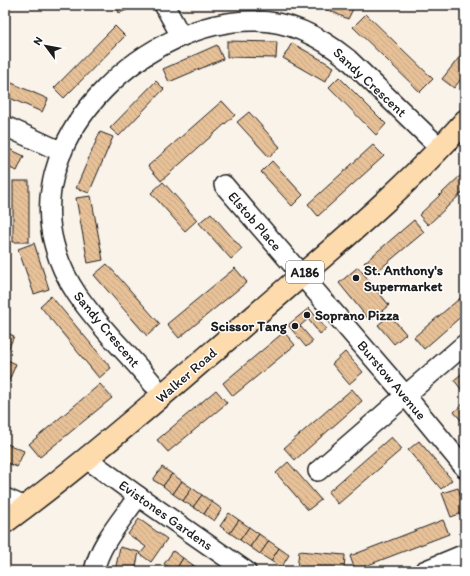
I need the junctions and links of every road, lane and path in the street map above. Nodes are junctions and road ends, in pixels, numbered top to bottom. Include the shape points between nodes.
1 (164, 5) edge
2 (181, 36) junction
3 (465, 121) edge
4 (5, 126) edge
5 (440, 148) junction
6 (62, 152) junction
7 (224, 185) dead end
8 (302, 275) junction
9 (465, 344) edge
10 (153, 384) dead end
11 (405, 396) junction
12 (87, 459) junction
13 (465, 468) edge
14 (318, 471) dead end
15 (138, 496) junction
16 (5, 498) edge
17 (25, 507) junction
18 (5, 522) edge
19 (465, 554) edge
20 (94, 571) edge
21 (246, 571) edge
22 (424, 571) edge

1 - 2 street
2 - 5 street, Sandy Crescent via 217,24 256,20 305,31 335,48 348,59
2 - 6 street, Sandy Crescent via 150,53 118,76 92,104 74,129
3 - 5 main road, Walker Road / A186
4 - 6 street
5 - 8 main road, Walker Road / A186
6 - 10 street, Sandy Crescent via 51,190 50,227 66,279 86,308
7 - 8 street, Elstob Place
8 - 11 street, Burstow Avenue
8 - 12 main road, Walker Road / A186
9 - 11 street
11 - 13 street, Burstow Avenue
11 - 14 street
12 - 15 street, Evistones Gardens
12 - 17 main road, Walker Road / A186
15 - 20 street via 104,546
15 - 21 street, Evistones Gardens
16 - 17 street
17 - 18 main road, Walker Road / A186
19 - 22 street

